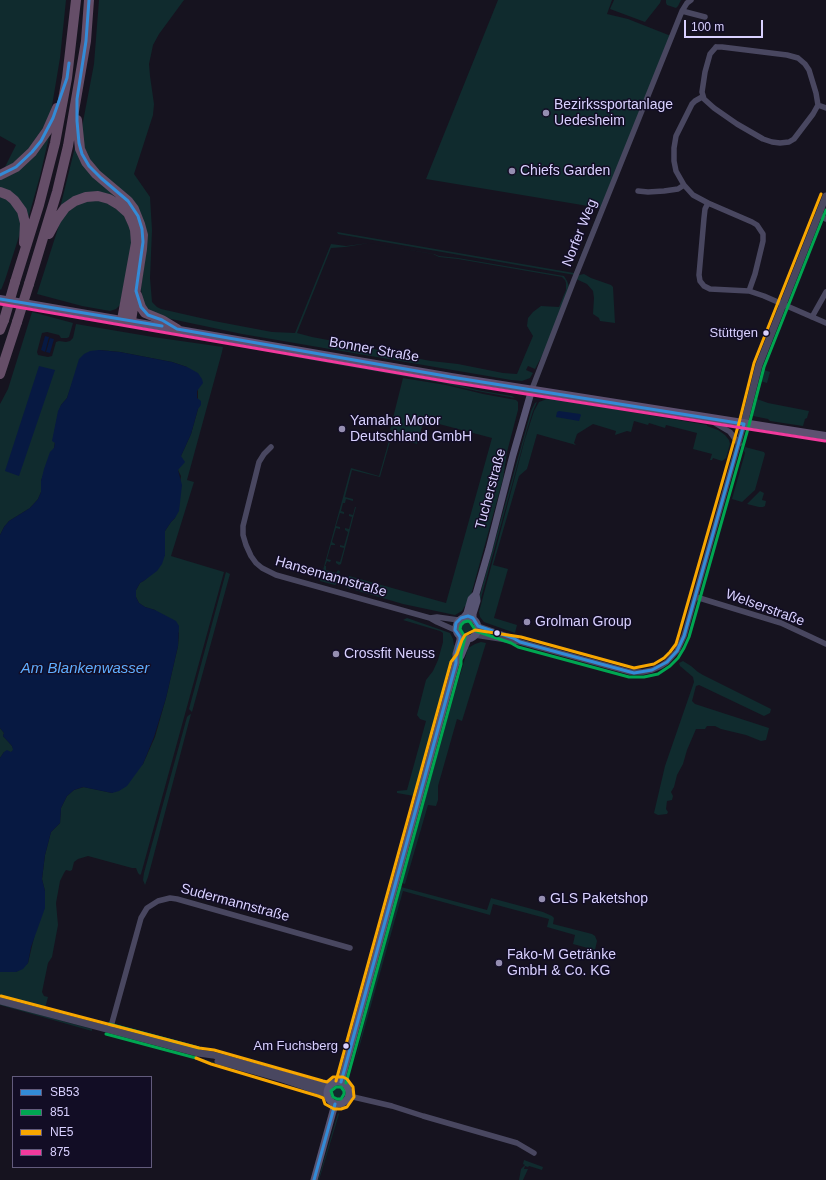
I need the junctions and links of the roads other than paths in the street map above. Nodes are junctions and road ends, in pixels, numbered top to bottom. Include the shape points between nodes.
1 (76, 0) edge
2 (89, 0) edge
3 (691, 0) edge
4 (682, 11) junction
5 (705, 17) dead end
6 (67, 78) junction
7 (702, 97) junction
8 (77, 98) junction
9 (818, 105) junction
10 (826, 108) edge
11 (0, 175) edge
12 (684, 185) junction
13 (638, 191) dead end
14 (0, 192) edge
15 (826, 196) edge
16 (708, 203) junction
17 (819, 215) junction
18 (826, 219) edge
19 (38, 255) junction
20 (23, 259) junction
21 (136, 291) junction
22 (749, 291) junction
23 (826, 292) edge
24 (0, 299) edge
25 (784, 305) junction
26 (812, 317) junction
27 (126, 320) junction
28 (826, 323) edge
29 (177, 329) junction
30 (0, 330) edge
31 (0, 374) edge
32 (532, 390) junction
33 (704, 417) junction
34 (744, 424) junction
35 (826, 436) edge
36 (739, 444) junction
37 (271, 447) dead end
38 (476, 594) junction
39 (696, 597) junction
40 (430, 618) junction
41 (461, 618) junction
42 (473, 618) junction
43 (478, 626) junction
44 (455, 630) junction
45 (475, 635) junction
46 (460, 637) junction
47 (468, 639) junction
48 (520, 642) junction
49 (826, 644) edge
50 (456, 663) junction
51 (350, 948) dead end
52 (0, 1001) edge
53 (110, 1030) junction
54 (341, 1082) junction
55 (328, 1090) junction
56 (349, 1096) junction
57 (335, 1104) junction
58 (534, 1153) dead end
59 (314, 1180) edge

1 - 6 highway
2 - 8 highway via 86,41
3 - 4 street, Norfer Weg
4 - 5 street
4 - 32 street, Norfer Weg
6 - 11 highway via 53,118 41,141 16,167
6 - 20 highway via 55,144
7 - 9 street via 755,135 776,143 786,143 794,139
7 - 9 street via 710,54 716,47 722,46 798,58 809,70
7 - 12 street via 692,104 676,136 674,161
8 - 19 highway via 57,192
8 - 21 highway via 79,143 84,158 96,174 128,201 140,224 143,242
9 - 10 street
12 - 13 street via 678,189 664,191
12 - 16 street via 693,195
14 - 20 highway via 8,195 22,210 25,223
15 - 17 street
16 - 22 street via 757,225 763,234
16 - 22 street via 704,218 700,281 707,288
17 - 18 street
17 - 25 street
19 - 27 highway via 57,218 70,204 81,198 98,196 120,205 131,218 136,236
19 - 31 highway, bridge
20 - 30 highway, bridge
21 - 27 highway
21 - 29 highway via 139,304 145,313
22 - 25 street
23 - 26 street
24 - 27 main road, Bonner Straße
25 - 26 street
25 - 34 street via 759,365
26 - 28 street
27 - 29 main road, Bonner Straße
29 - 32 main road, Bonner Straße
32 - 33 main road, Bonner Straße
32 - 38 main road, Tucherstraße
33 - 34 main road, Bonner Straße
33 - 36 street via 730,432
34 - 35 main road, Bonner Straße
34 - 36 street
36 - 39 street
37 - 40 street, Hansemannstraße via 259,462 244,522 246,545 253,560 276,575
38 - 41 main road, Tucherstraße via 471,599 467,613
38 - 42 main road, Tucherstraße
39 - 48 street via 680,646 667,662 652,670 638,673 624,671
39 - 49 street, Welserstraße via 781,623
40 - 41 street, Hansemannstraße
40 - 44 street, Hansemannstraße
41 - 42 main road
41 - 44 main road via 456,623
42 - 43 main road
43 - 45 main road
43 - 48 street
44 - 46 main road
45 - 47 main road
45 - 48 street
46 - 47 main road
46 - 50 main road
47 - 50 main road
50 - 54 main road
51 - 53 street, Sudermannstraße via 177,899 158,900 147,908 141,918
52 - 53 street
53 - 55 street via 213,1055 317,1084
54 - 55 main road via 334,1082
54 - 56 main road via 349,1089
55 - 57 main road via 329,1100
56 - 57 main road via 344,1102
56 - 58 street via 517,1143
57 - 59 main road

